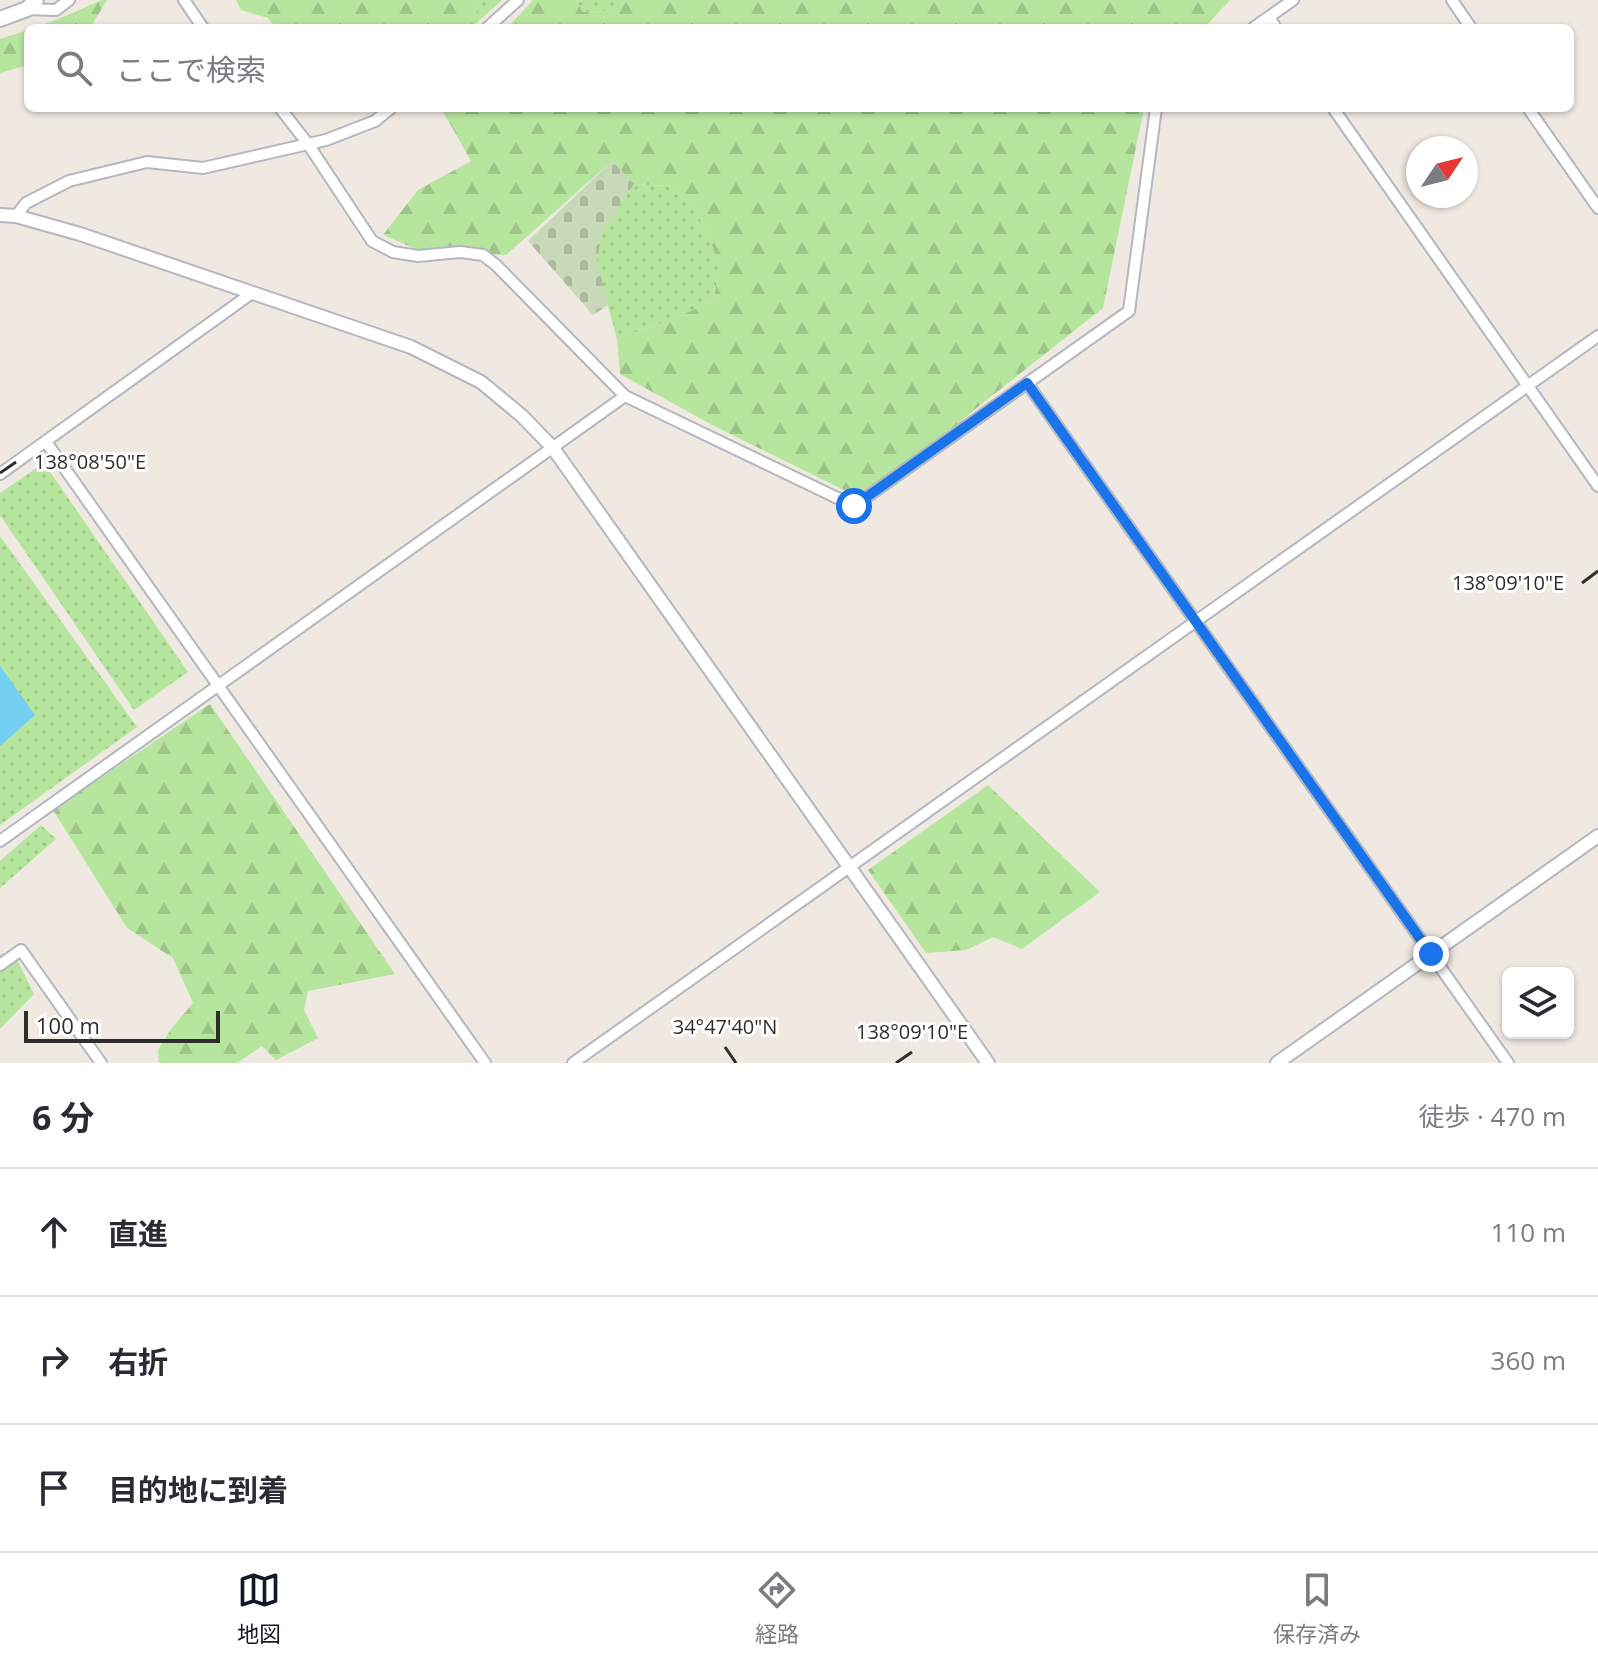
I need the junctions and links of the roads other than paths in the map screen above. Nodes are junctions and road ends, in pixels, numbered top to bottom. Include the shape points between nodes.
1 (69, 0) edge
2 (184, 0) edge
3 (518, 0) edge
4 (1293, 0) edge
5 (1452, 0) edge
6 (31, 4) edge
7 (1269, 17) junction
8 (0, 19) edge
9 (200, 24) edge
10 (491, 24) edge
11 (1259, 24) edge
12 (1273, 24) edge
13 (1468, 24) edge
14 (283, 112) edge
15 (386, 112) edge
16 (1155, 112) edge
17 (1336, 112) edge
18 (1531, 112) edge
19 (308, 144) junction
20 (1598, 208) edge
21 (0, 215) edge
22 (16, 216) junction
23 (252, 293) junction
24 (1598, 336) edge
25 (1027, 383) junction
26 (1528, 387) junction
27 (625, 396) junction
28 (46, 442) junction
29 (553, 448) junction
30 (0, 474) edge
31 (1598, 486) edge
32 (1197, 622) junction
33 (218, 687) junction
34 (1598, 836) edge
35 (0, 841) edge
36 (850, 867) junction
37 (1431, 954) junction
38 (0, 965) edge
39 (981, 1061) edge
40 (101, 1063) edge
41 (485, 1063) edge
42 (573, 1063) edge
43 (1277, 1063) edge
44 (1508, 1063) edge

1 - 6 street via 56,10
2 - 9 street
3 - 10 street
4 - 7 street
5 - 13 street
6 - 8 main road
7 - 11 street
7 - 12 street
14 - 19 street
15 - 19 street via 375,121
16 - 25 street via 1129,311
17 - 26 street
18 - 20 street
19 - 22 street via 203,168 147,162 69,181 26,203
19 - 27 street via 372,241 418,256 483,255
21 - 22 street
22 - 23 street
23 - 28 street
23 - 29 street via 411,347 481,382
24 - 26 street
25 - 27 street via 854,506
25 - 32 street
26 - 31 street
26 - 32 street
27 - 29 street
28 - 30 street
28 - 33 street
29 - 33 street
29 - 36 street
32 - 36 street
32 - 37 street
33 - 35 street
33 - 41 street
34 - 37 street
36 - 39 street
36 - 42 street
37 - 43 street
37 - 44 street
38 - 40 street via 21,950

